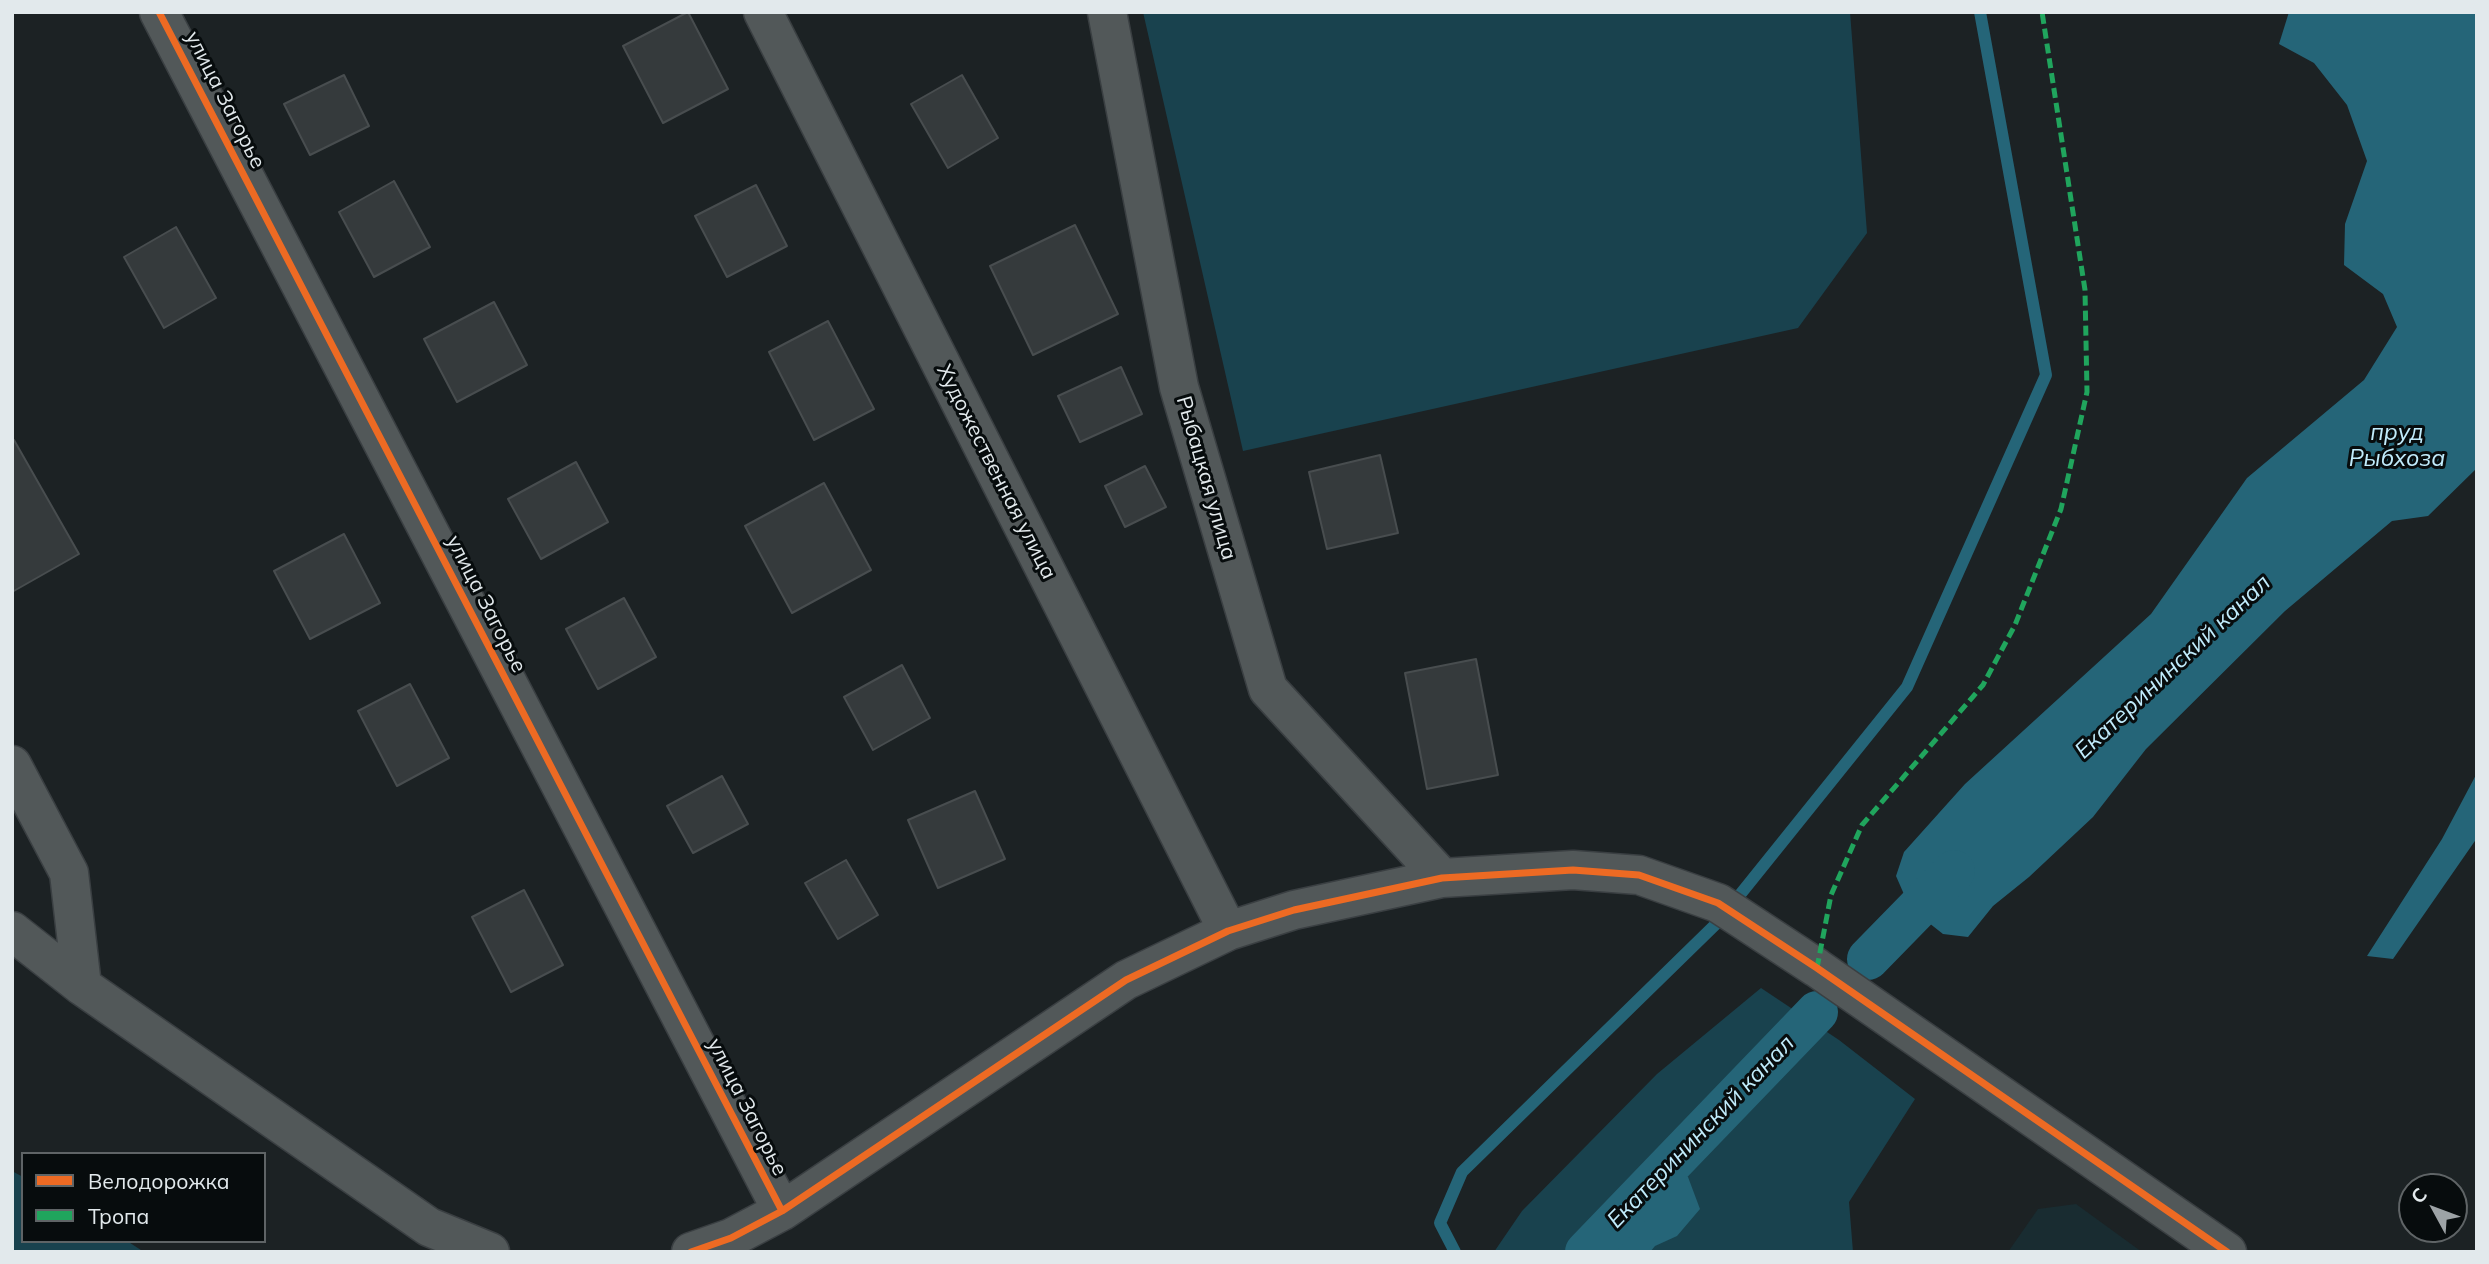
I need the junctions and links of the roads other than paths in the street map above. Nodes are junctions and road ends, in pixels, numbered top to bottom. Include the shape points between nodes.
1 (159, 12) edge
2 (763, 12) edge
3 (1107, 12) edge
4 (12, 765) edge
5 (1442, 878) junction
6 (1228, 931) junction
7 (12, 932) edge
8 (82, 986) junction
9 (782, 1211) junction
10 (490, 1252) edge
11 (691, 1252) edge
12 (2227, 1252) edge

1 - 9 street, улица Загорье
2 - 6 street, Художественная улица
3 - 5 street, Рыбацкая улица via 1179,387 1268,689
4 - 8 street via 69,873
5 - 6 street via 1294,911
5 - 12 street via 1573,870 1639,875 1718,903
6 - 9 street via 1126,981
7 - 8 street
8 - 10 street via 429,1227
9 - 11 street via 731,1238

